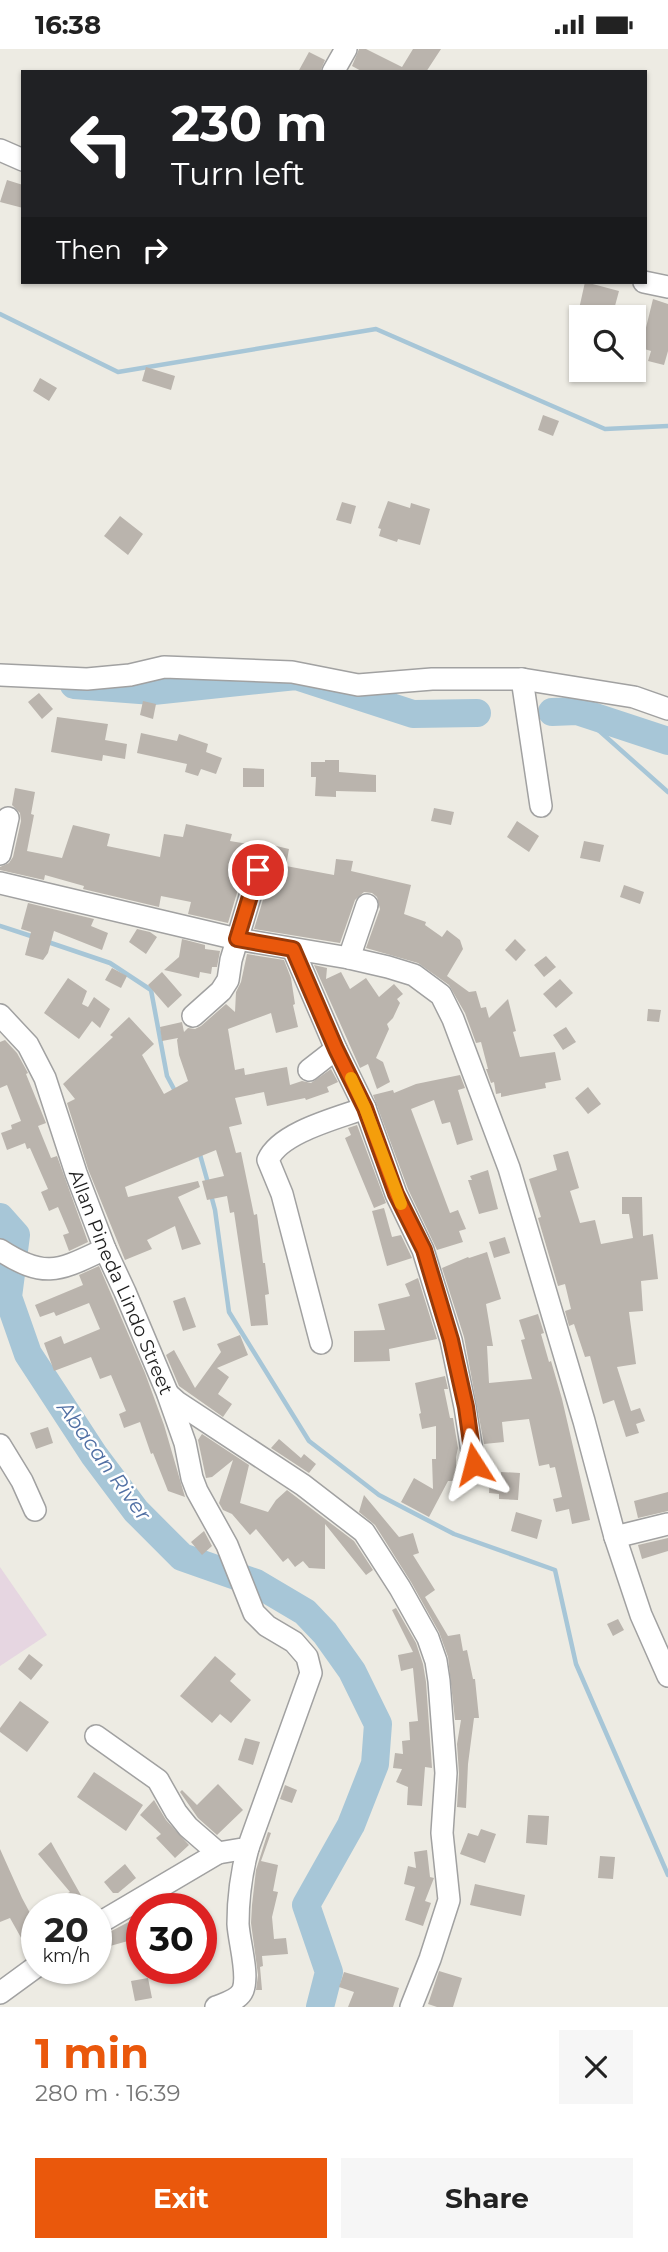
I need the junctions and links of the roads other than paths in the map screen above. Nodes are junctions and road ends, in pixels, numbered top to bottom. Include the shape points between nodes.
1 (346, 49) edge
2 (334, 70) edge
3 (0, 150) edge
4 (21, 159) edge
5 (0, 165) edge
6 (21, 169) edge
7 (647, 283) edge
8 (668, 288) edge
9 (0, 675) edge
10 (522, 679) junction
11 (668, 709) edge
12 (541, 806) dead end
13 (8, 818) dead end
14 (0, 854) edge
15 (258, 870) dead end
16 (0, 883) edge
17 (367, 905) dead end
18 (237, 939) junction
19 (293, 949) junction
20 (349, 958) junction
21 (0, 1015) edge
22 (193, 1016) dead end
23 (336, 1049) junction
24 (309, 1070) dead end
25 (365, 1108) junction
26 (105, 1249) junction
27 (9, 1256) edge
28 (321, 1343) dead end
29 (167, 1392) junction
30 (0, 1445) edge
31 (474, 1464) dead end
32 (35, 1510) dead end
33 (668, 1524) edge
34 (615, 1537) junction
35 (668, 1676) edge
36 (96, 1736) dead end
37 (248, 1848) junction
38 (218, 1853) junction
39 (112, 1916) edge
40 (21, 1978) edge
41 (0, 1993) edge
42 (216, 2007) edge
43 (411, 2007) edge

1 - 2 street
3 - 4 street
5 - 6 street
7 - 8 street
9 - 10 street via 87,679 164,667 292,672 358,685
10 - 11 street via 634,697
10 - 12 street
13 - 14 street
15 - 18 street
16 - 18 street
17 - 20 street
18 - 19 street
18 - 22 street via 228,980
19 - 20 street
19 - 23 street
20 - 34 street via 414,975 440,995 453,1020 509,1168
21 - 26 street, Allan Pineda Lindo Street via 37,1059
23 - 24 street
23 - 25 street
25 - 28 street via 288,1139 268,1160 282,1194
25 - 31 street via 396,1194 424,1250 466,1407
26 - 27 street via 55,1270
26 - 29 street, Allan Pineda Lindo Street
29 - 37 street, Allan Pineda Lindo Street via 197,1491 232,1556 251,1604 260,1621 302,1649 311,1674
29 - 43 street via 364,1532 428,1638 439,1681 446,1773 442,1833 449,1900
30 - 32 street
33 - 34 street
34 - 35 street
36 - 38 street via 158,1780 176,1812
37 - 38 street
37 - 42 street via 239,1882 243,1993
38 - 39 street
40 - 41 street

